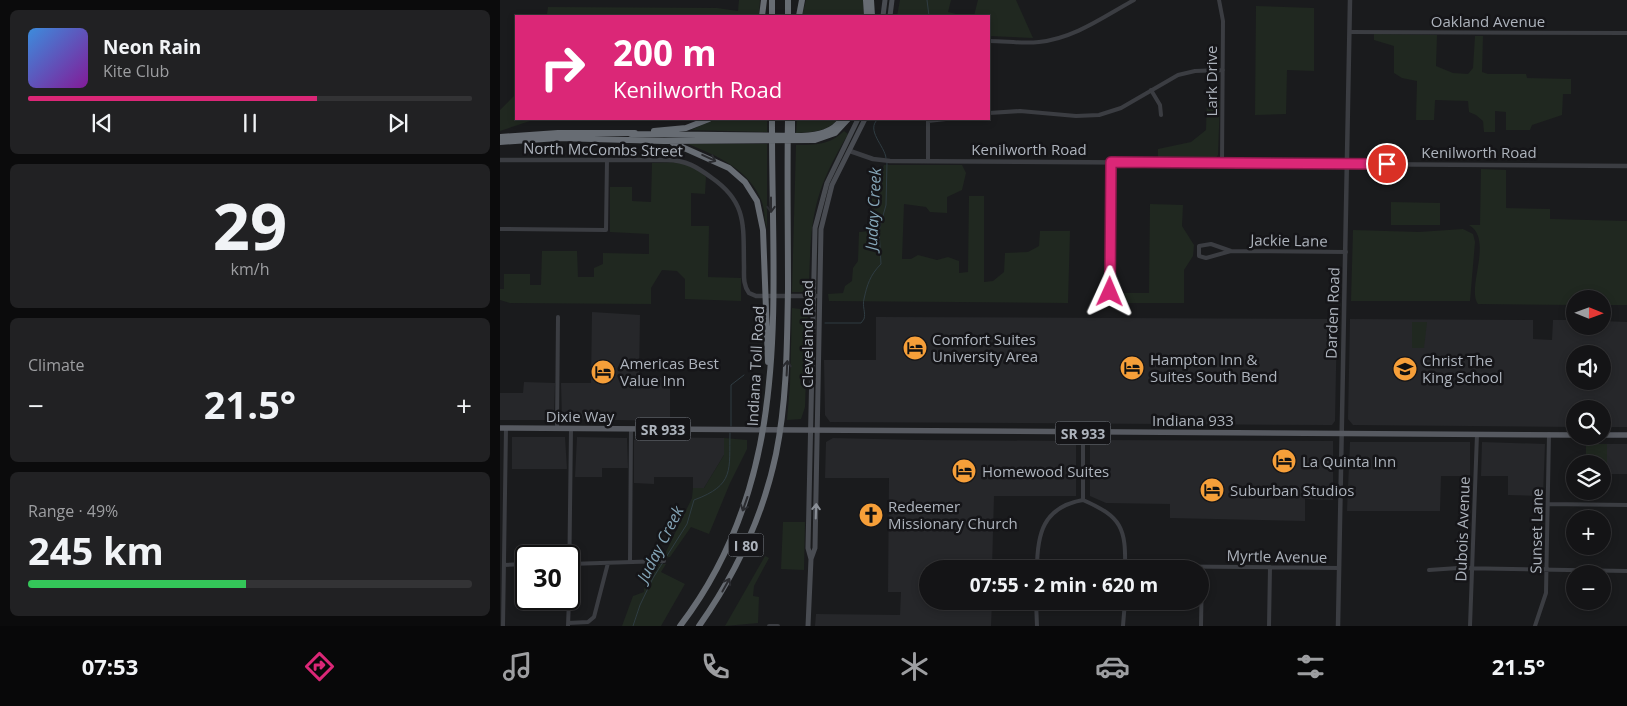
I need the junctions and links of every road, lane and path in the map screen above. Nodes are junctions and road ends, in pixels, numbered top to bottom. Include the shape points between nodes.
1 (764, 0) edge
2 (772, 0) edge
3 (788, 0) edge
4 (802, 0) edge
5 (866, 0) edge
6 (871, 0) edge
7 (885, 0) edge
8 (892, 0) edge
9 (1134, 0) edge
10 (1219, 0) edge
11 (1350, 0) edge
12 (762, 15) edge
13 (772, 15) edge
14 (788, 15) edge
15 (799, 15) edge
16 (867, 15) edge
17 (872, 15) edge
18 (883, 15) edge
19 (890, 15) edge
20 (1350, 32) junction
21 (1627, 33) edge
22 (990, 40) edge
23 (1222, 70) junction
24 (1151, 90) junction
25 (990, 113) edge
26 (1161, 115) dead end
27 (706, 120) edge
28 (772, 120) edge
29 (790, 120) edge
30 (841, 120) edge
31 (847, 120) edge
32 (858, 120) edge
33 (865, 120) edge
34 (928, 120) edge
35 (631, 134) junction
36 (500, 137) edge
37 (664, 141) junction
38 (500, 142) edge
39 (850, 151) junction
40 (500, 160) edge
41 (607, 160) junction
42 (928, 161) junction
43 (1111, 162) junction
44 (1222, 163) junction
45 (1348, 164) junction
46 (1627, 166) edge
47 (500, 229) edge
48 (1231, 251) junction
49 (1346, 252) junction
50 (768, 281) junction
51 (1110, 292) dead end
52 (813, 296) junction
53 (819, 296) junction
54 (558, 317) dead end
55 (503, 428) edge
56 (557, 429) junction
57 (571, 429) junction
58 (631, 429) junction
59 (810, 430) junction
60 (819, 430) junction
61 (1083, 432) junction
62 (1342, 433) junction
63 (1477, 434) junction
64 (1549, 434) junction
65 (1566, 435) edge
66 (1611, 435) edge
67 (1627, 435) edge
68 (1083, 500) junction
69 (1548, 504) junction
70 (1627, 505) edge
71 (569, 545) edge
72 (811, 559) junction
73 (1037, 560) edge
74 (1125, 560) edge
75 (630, 561) junction
76 (664, 561) dead end
77 (608, 563) junction
78 (515, 564) edge
79 (580, 564) edge
80 (504, 565) junction
81 (1209, 566) edge
82 (1270, 567) junction
83 (1339, 568) junction
84 (1472, 568) junction
85 (1429, 570) dead end
86 (1546, 570) junction
87 (1627, 571) edge
88 (569, 610) edge
89 (1036, 610) edge
90 (1124, 610) edge
91 (1201, 610) edge
92 (568, 624) edge
93 (503, 626) edge
94 (680, 626) edge
95 (699, 626) edge
96 (769, 626) edge
97 (778, 626) edge
98 (808, 626) edge
99 (1037, 626) edge
100 (1123, 626) edge
101 (1201, 626) edge
102 (1269, 626) edge
103 (1338, 626) edge
104 (1470, 626) edge
105 (1535, 626) edge

1 - 12 highway
2 - 13 highway
3 - 14 highway
4 - 15 highway
5 - 16 highway
6 - 17 highway
7 - 18 main road
8 - 19 main road
9 - 22 street via 1089,27 1060,38 1018,43
10 - 23 street, Lark Drive via 1223,21
11 - 20 street, Darden Road
20 - 21 street, Oakland Avenue
20 - 45 street, Darden Road
23 - 24 street via 1187,72
23 - 44 street, Lark Drive
24 - 25 street via 1121,108 1099,115 1020,111
24 - 26 street via 1160,105
27 - 35 highway via 686,128
28 -> 50 highway, Indiana Toll Road / I 80
95 -> 29 highway, Indiana Toll Road / I 80 via 723,590 747,542 775,456 783,409 788,327
30 - 35 highway via 826,132 802,136
31 - 37 highway via 834,133 815,140
32 - 52 main road, Cleveland Road via 821,197 815,228
33 - 39 main road, Cleveland Road
34 - 42 street
35 - 36 highway via 558,133
37 - 38 highway via 558,138
37 -> 50 highway via 716,161 735,172 749,187 762,219
39 - 42 street, Kenilworth Road via 880,160
39 - 53 main road, Cleveland Road via 832,185 823,214
40 - 41 street, North McCombs Street
41 - 47 street via 606,230
41 - 52 street, North McCombs Street via 677,160 698,168 729,191 740,210 744,283 749,293 756,296
42 - 43 street, Kenilworth Road
43 - 44 street, Kenilworth Road
43 - 51 street
44 - 45 street, Kenilworth Road
45 - 46 street, Kenilworth Road
45 - 49 street, Darden Road
48 - 48 street, Jackie Lane via 1206,243 1198,249 1199,256 1206,258
48 - 49 street, Jackie Lane
49 - 62 street, Darden Road
50 -> 94 highway, Indiana Toll Road / I 80 via 770,373 759,458 727,549
52 - 53 street, North McCombs Street
52 - 59 main road, Cleveland Road
53 - 60 main road, Cleveland Road
54 - 56 street
55 - 56 main road, Dixie Way / SR 933
55 - 80 street
56 - 57 main road, Dixie Way / SR 933
57 - 58 main road, Dixie Way / SR 933
57 - 71 street
58 - 59 main road, Dixie Way / SR 933
58 - 75 street
59 - 60 main road, Indiana 933 / SR 933
59 - 72 main road, Cleveland Road via 808,548
60 - 61 main road, Indiana 933 / SR 933
72 -> 60 main road, Cleveland Road via 815,548
61 - 62 main road, Indiana 933 / SR 933
61 - 68 street
62 - 63 main road, Indiana 933 / SR 933
62 - 83 street, Darden Road
63 - 64 main road, Indiana 933 / SR 933
63 - 84 street, Dubois Avenue
64 - 65 main road, Indiana 933 / SR 933
64 - 69 street, Sunset Lane
66 - 67 main road
68 - 73 street via 1059,510 1045,523 1038,542
68 - 74 street via 1114,518 1125,538
69 - 70 street
69 - 86 street, Sunset Lane
72 - 98 main road, Cleveland Road
75 - 76 street
75 - 77 street
77 - 79 street
77 - 92 street via 594,618 588,622
78 - 80 street
80 - 93 street
81 - 82 street, Myrtle Avenue
82 - 83 street, Myrtle Avenue
82 - 102 street
83 - 103 street, Darden Road
84 - 85 street
84 - 86 street
84 - 104 street, Dubois Avenue
86 - 87 street
86 - 105 street, Sunset Lane via 1545,601
88 - 92 street
89 - 99 street
90 - 100 street
91 - 101 street
96 - 97 street

